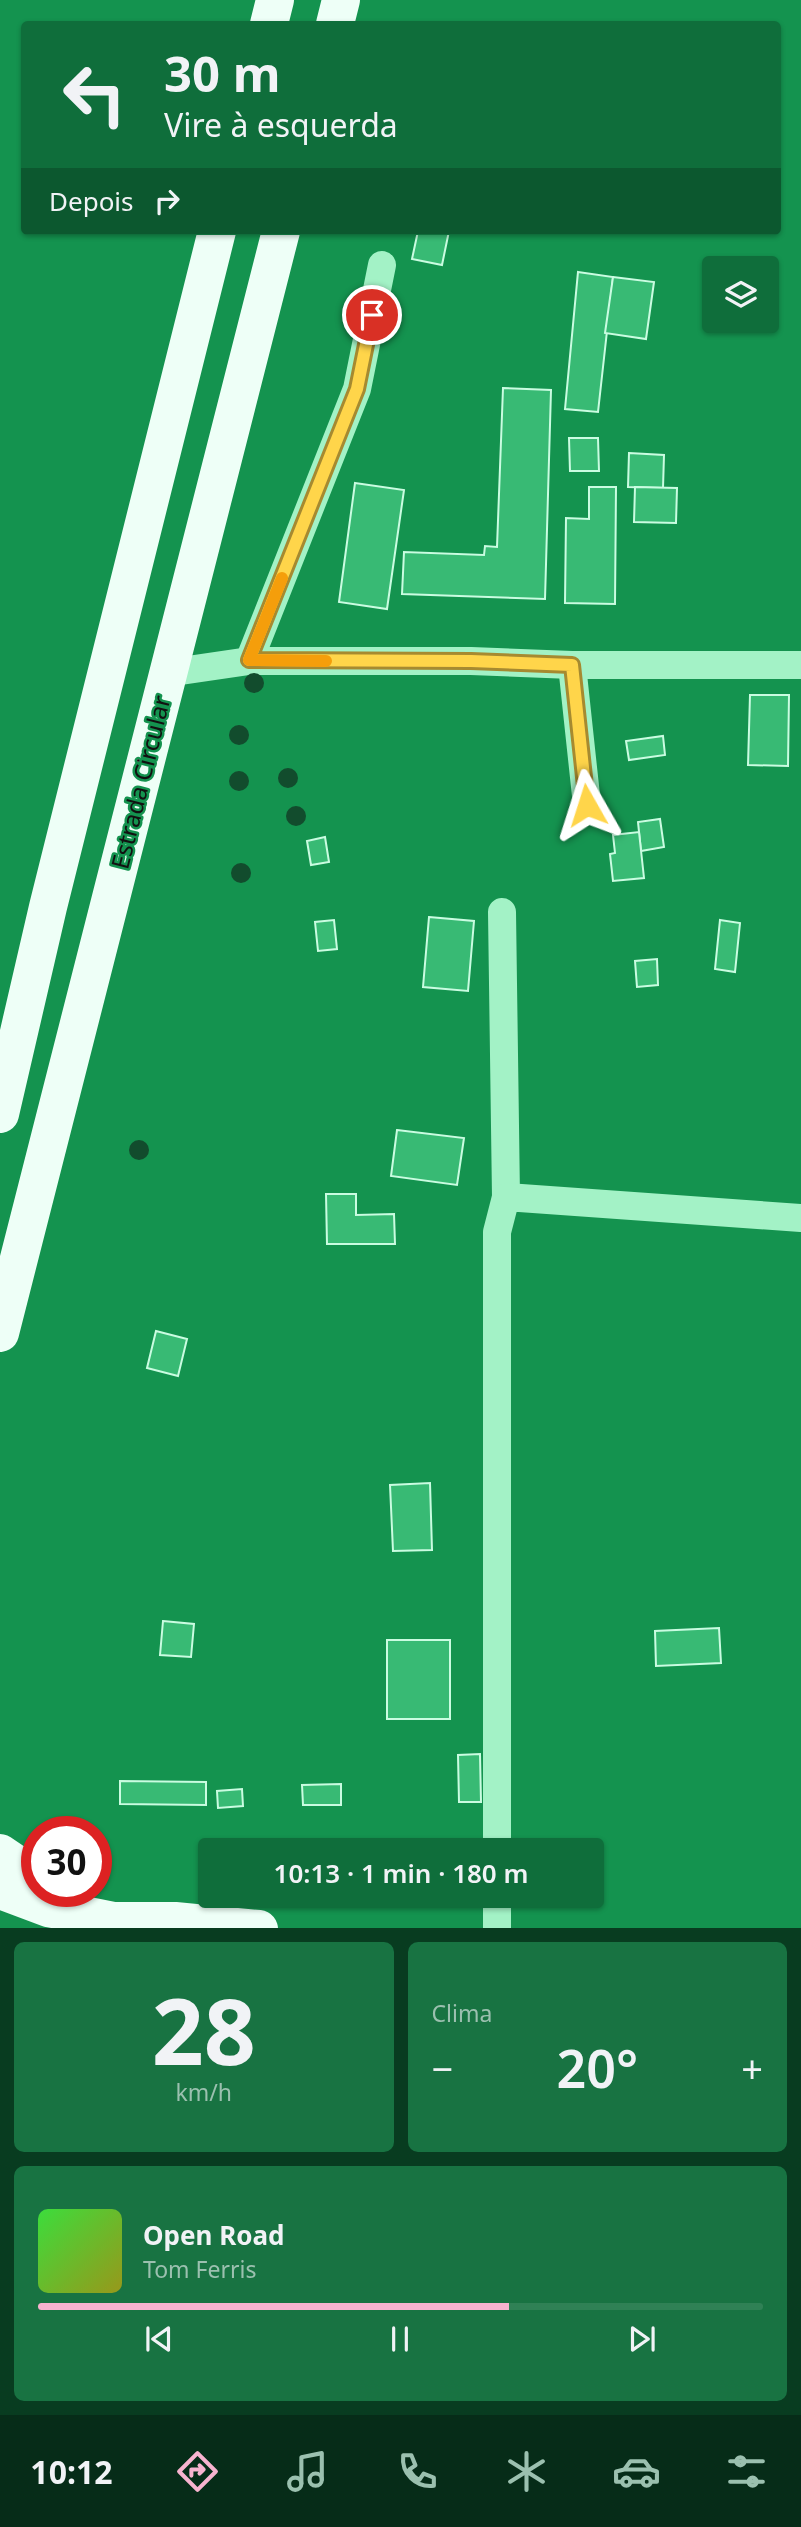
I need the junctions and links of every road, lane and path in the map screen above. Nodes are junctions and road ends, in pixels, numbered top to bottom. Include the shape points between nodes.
1 (275, 0) edge
2 (341, 0) edge
3 (270, 21) edge
4 (336, 21) edge
5 (217, 235) edge
6 (280, 235) edge
7 (382, 265) dead end
8 (249, 660) junction
9 (572, 665) junction
10 (801, 665) edge
11 (167, 673) junction
12 (587, 805) dead end
13 (502, 912) dead end
14 (0, 1114) edge
15 (506, 1197) junction
16 (801, 1218) edge
17 (0, 1333) edge
18 (497, 1838) edge
19 (0, 1853) edge
20 (21, 1867) edge
21 (0, 1890) edge
22 (0, 1896) edge
23 (112, 1904) edge
24 (497, 1908) edge
25 (175, 1921) junction
26 (20, 1928) edge
27 (259, 1928) edge
28 (497, 1928) edge

1 - 3 main road
2 - 4 main road
5 - 14 main road
6 - 11 main road, Estrada Circular
7 - 8 street via 357,389
8 - 9 street
8 - 11 street
9 - 10 street
9 - 12 street
11 - 17 main road, Estrada Circular
13 - 15 street
15 - 16 street
15 - 18 street via 497,1232
19 - 20 main road
21 - 25 main road via 79,1916
22 - 26 main road
23 - 25 main road
24 - 28 street
25 - 27 main road

